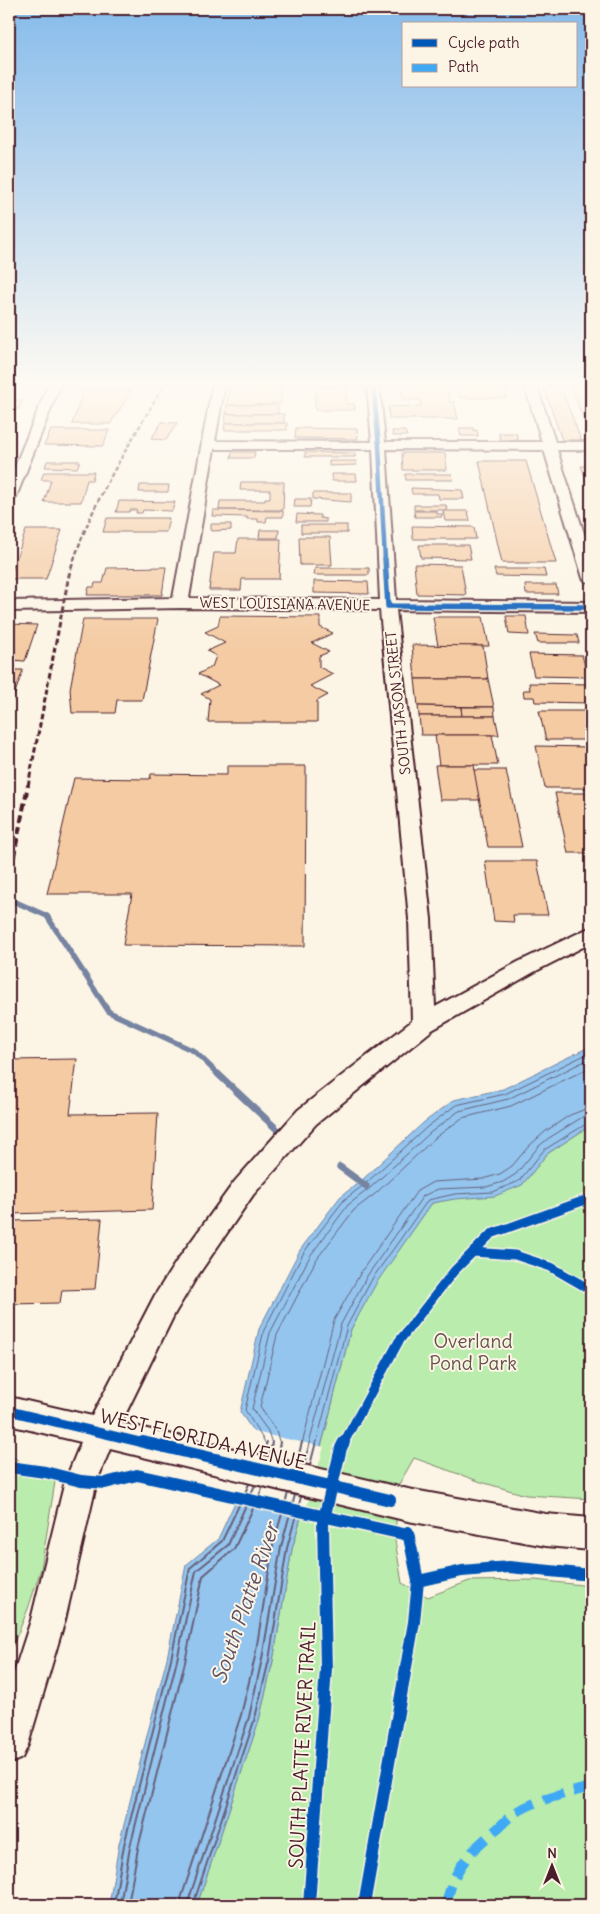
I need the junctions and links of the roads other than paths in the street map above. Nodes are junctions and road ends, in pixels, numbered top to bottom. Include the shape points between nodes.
1 (16, 472) edge
2 (204, 472) edge
3 (380, 472) edge
4 (558, 472) edge
5 (9, 497) edge
6 (591, 578) edge
7 (180, 603) junction
8 (9, 606) edge
9 (388, 606) junction
10 (591, 607) edge
11 (591, 934) edge
12 (424, 1024) junction
13 (9, 1411) edge
14 (101, 1431) junction
15 (591, 1534) edge
16 (9, 1745) edge

1 - 5 street
2 - 7 street
3 - 9 street, SOUTH JASON STREET
4 - 6 street
7 - 8 street, WEST LOUISIANA AVENUE
7 - 9 street, WEST LOUISIANA AVENUE
9 - 10 street, WEST LOUISIANA AVENUE
9 - 12 street, SOUTH JASON STREET via 420,919
11 - 12 street
12 - 14 street via 306,1117 244,1188 165,1304
13 - 14 street, WEST FLORIDA AVENUE
14 - 15 street, WEST FLORIDA AVENUE via 390,1500 546,1530
14 - 16 street via 81,1481 48,1620

